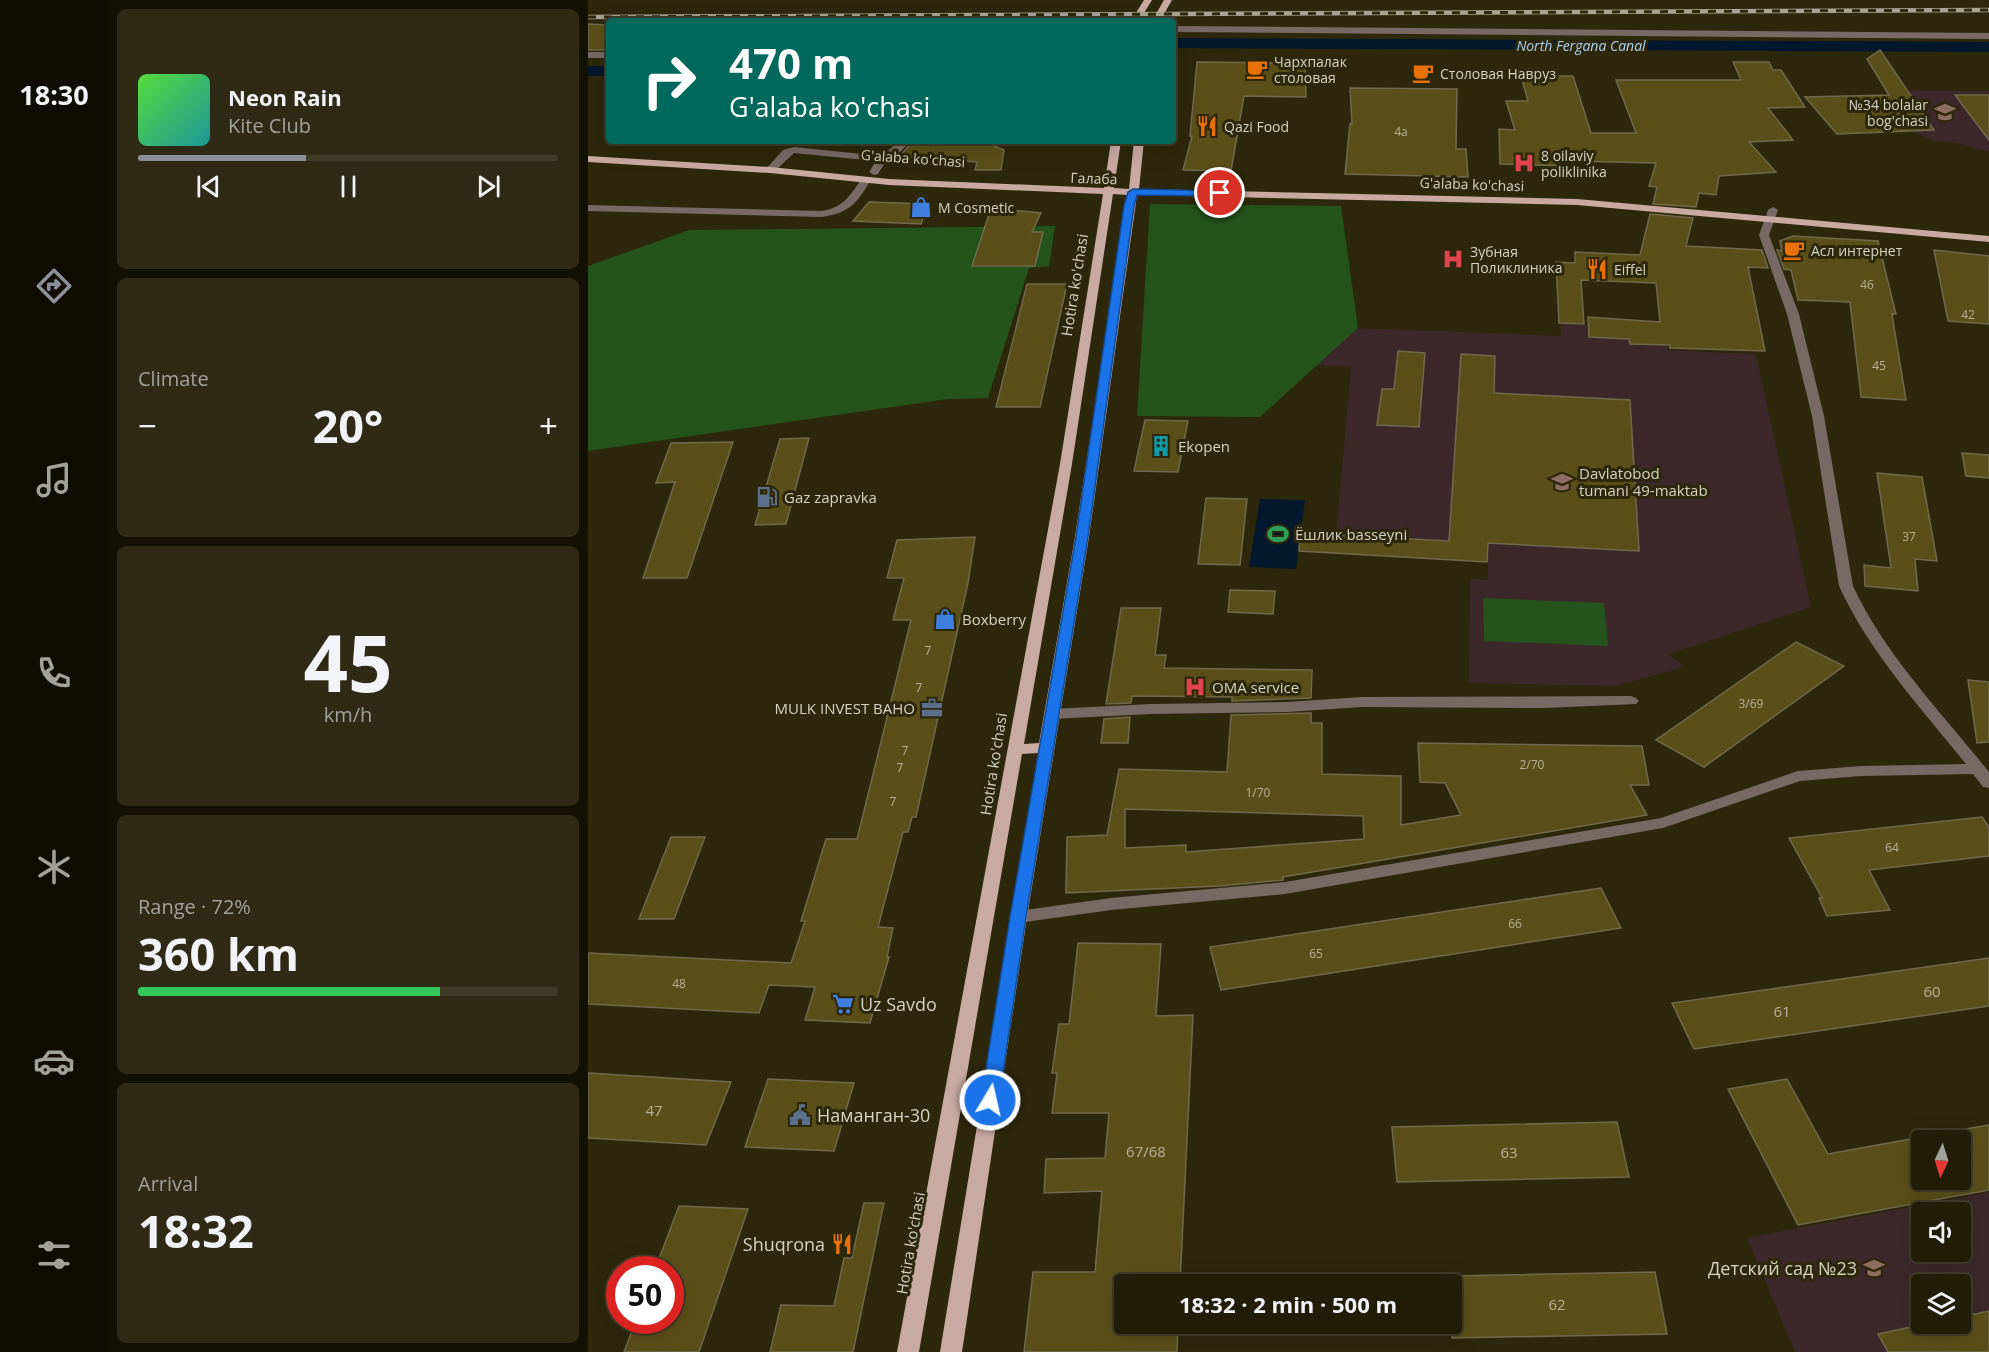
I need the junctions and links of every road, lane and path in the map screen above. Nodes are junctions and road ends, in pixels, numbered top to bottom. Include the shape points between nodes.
1 (1148, 0) edge
2 (1168, 0) edge
3 (1138, 18) edge
4 (1158, 18) edge
5 (1176, 29) edge
6 (1989, 36) edge
7 (588, 55) edge
8 (606, 55) edge
9 (903, 144) edge
10 (1115, 144) edge
11 (1139, 144) edge
12 (588, 151) edge
13 (588, 159) edge
14 (882, 159) junction
15 (774, 166) junction
16 (870, 176) junction
17 (1056, 185) joint
18 (1107, 187) junction
19 (1134, 187) junction
20 (588, 208) edge
21 (1771, 214) junction
22 (1989, 230) edge
23 (1989, 239) edge
24 (1631, 701) dead end
25 (1052, 714) junction
26 (1046, 748) junction
27 (1014, 750) junction
28 (1978, 769) junction
29 (1989, 783) edge
30 (1018, 917) junction
31 (909, 1352) edge
32 (951, 1352) edge

1 - 3 main road
2 - 4 main road
5 - 6 street
7 - 8 street
9 - 14 street
10 - 18 main road, Hotira ko'chasi
11 - 19 main road
12 - 15 main road, G'alaba ko'chasi
13 - 15 main road, G'alaba ko'chasi
14 - 15 street via 794,150
14 - 16 street
15 - 16 main road, G'alaba ko'chasi
16 - 17 main road, G'alaba ko'chasi
16 - 20 street via 852,203 840,212 808,215
17 - 18 main road, Галаба
18 - 19 main road, Галаба
18 - 27 main road, Hotira ko'chasi via 1066,464
19 - 21 main road, G'alaba ko'chasi via 1577,202
19 - 25 main road
21 - 22 main road, G'alaba ko'chasi
21 - 23 main road, G'alaba ko'chasi
21 - 28 street via 1764,235 1793,314 1818,416 1846,586 1858,612 1892,661
24 - 25 street via 1362,702
25 - 26 main road
26 - 27 main road
26 - 30 main road
27 - 31 main road, Hotira ko'chasi
28 - 29 street
28 - 30 street via 1798,776 1663,823 1284,888
30 - 32 main road

